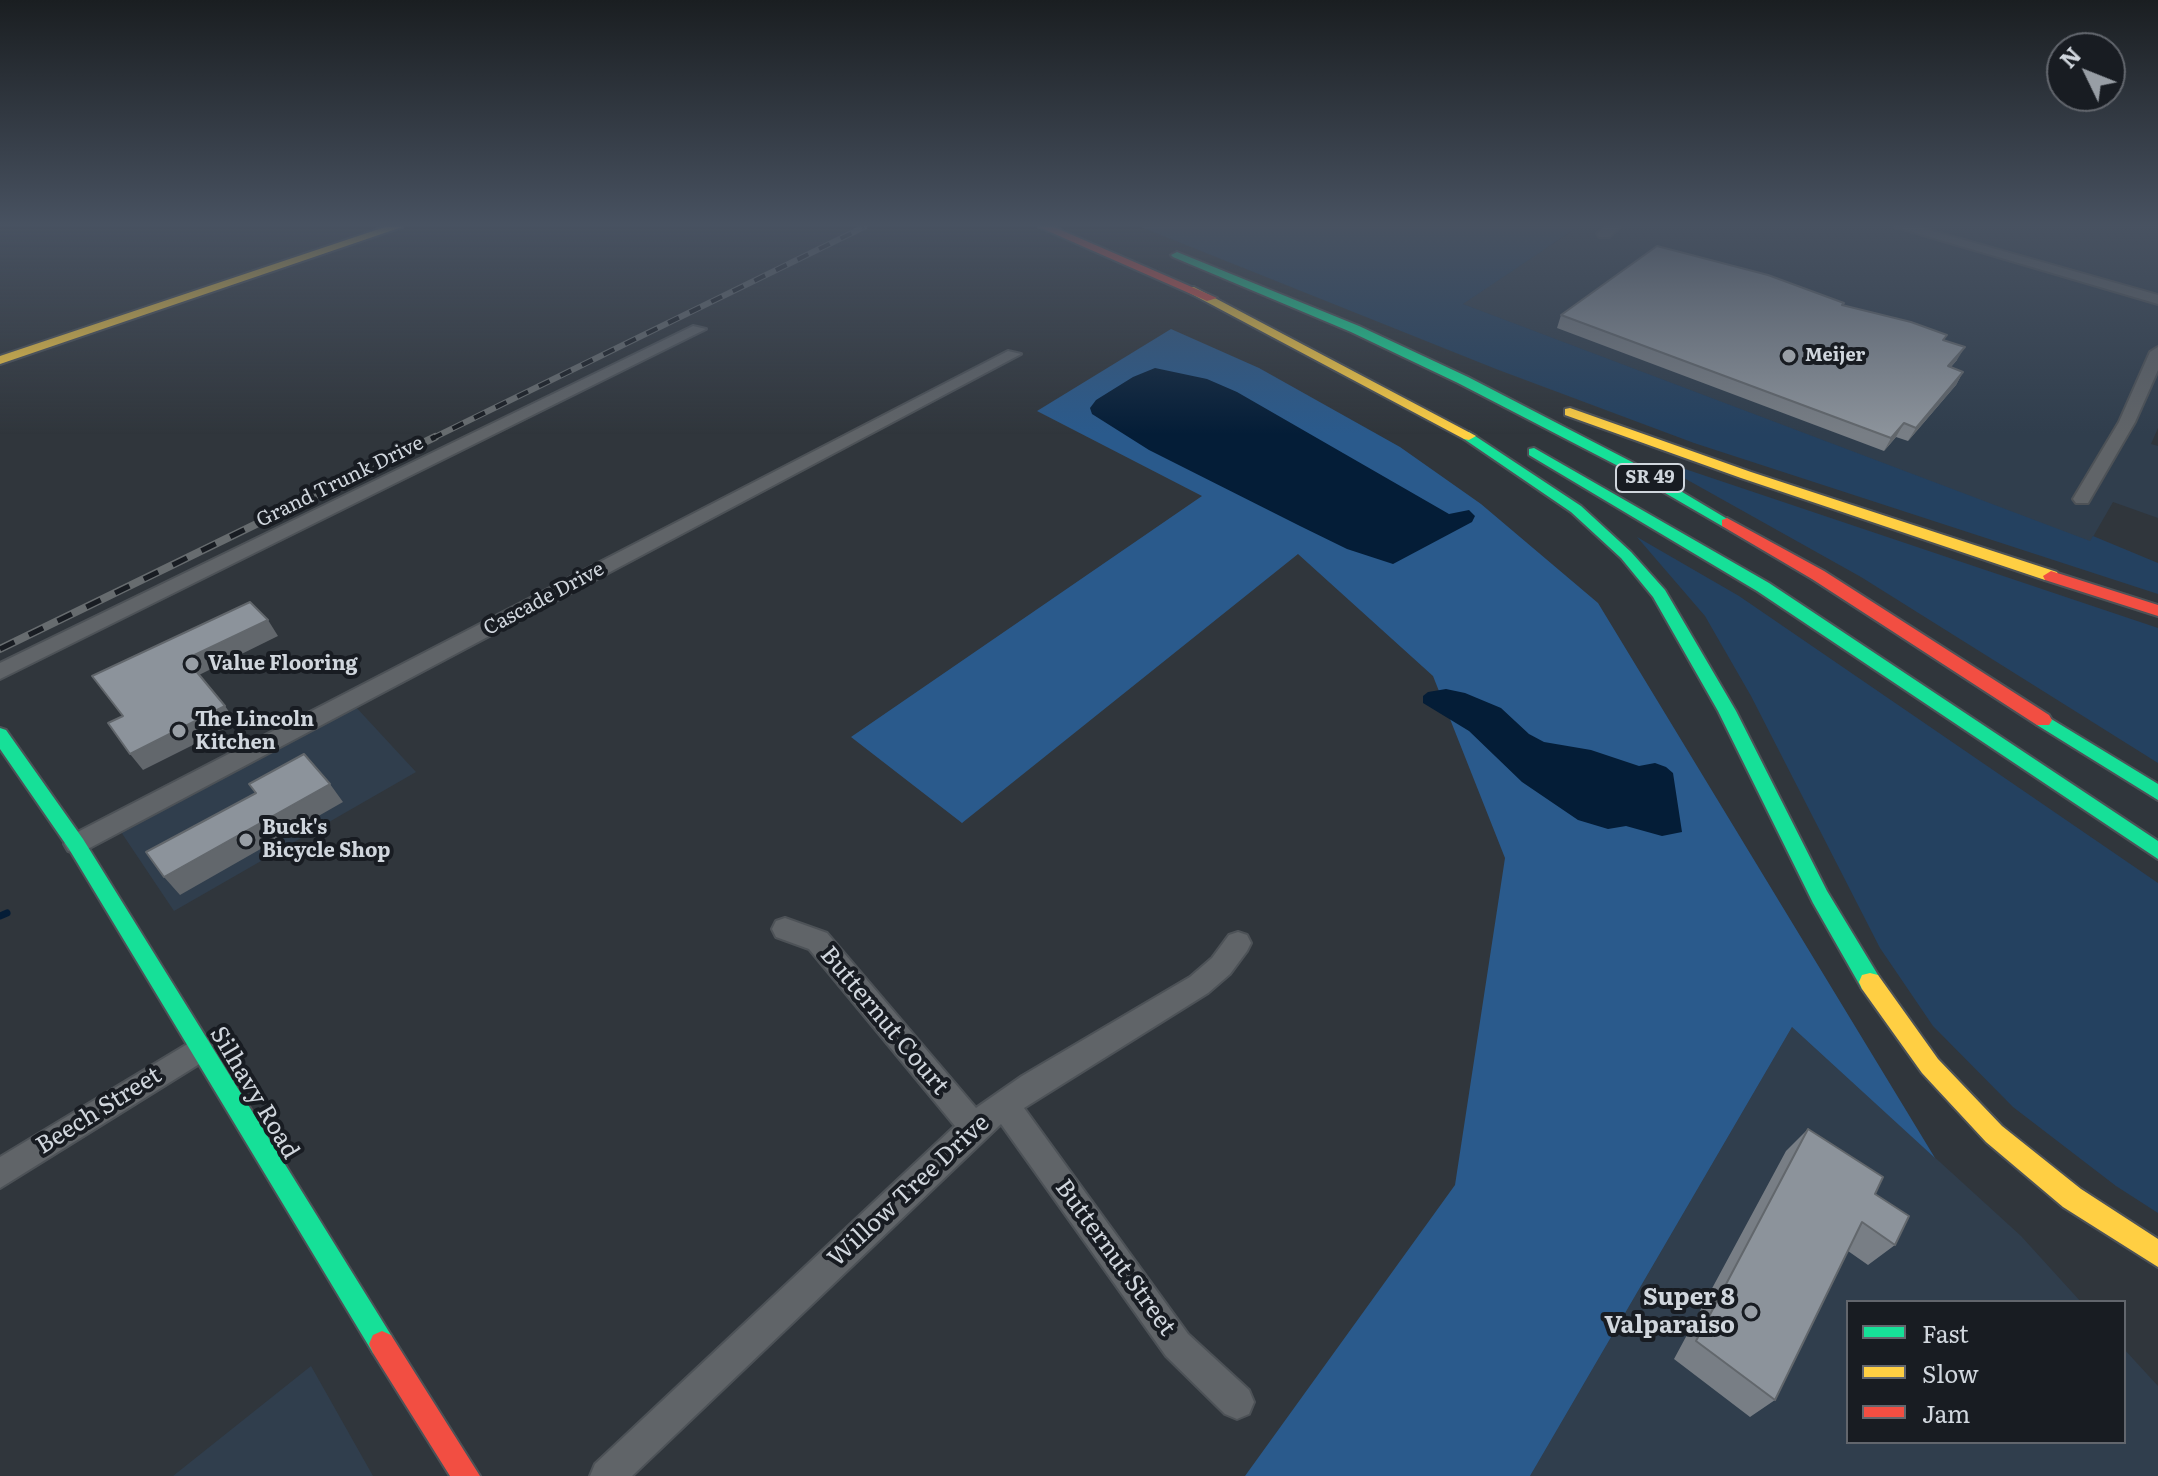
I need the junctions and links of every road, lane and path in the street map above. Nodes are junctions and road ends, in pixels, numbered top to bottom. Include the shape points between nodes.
1 (191, 296) edge
2 (1203, 296) edge
3 (1206, 296) edge
4 (1275, 296) edge
5 (698, 329) dead end
6 (1355, 329) junction
7 (2158, 352) edge
8 (1013, 354) dead end
9 (0, 360) edge
10 (2082, 499) dead end
11 (2158, 611) edge
12 (0, 672) edge
13 (0, 735) edge
14 (2158, 793) edge
15 (76, 844) junction
16 (2158, 851) edge
17 (785, 929) dead end
18 (1238, 943) dead end
19 (199, 1049) junction
20 (1004, 1104) junction
21 (974, 1127) junction
22 (0, 1174) edge
23 (2158, 1254) edge
24 (1237, 1402) dead end
25 (466, 1476) edge
26 (607, 1476) edge

1 - 9 main road
2 - 23 main road via 1480,442 1576,509 1626,555 1685,635 1820,897 1874,990 1930,1066 2005,1143 2072,1198
3 - 16 main road, SR 49 via 1356,362 1513,441 1763,587
4 - 6 main road, SR 49
5 - 12 street, Grand Trunk Drive
6 - 11 main road via 1666,447
6 - 14 main road, SR 49 via 1546,422 1713,513
7 - 10 street via 2127,422
8 - 15 street, Cascade Drive
13 - 15 main road, Silhavy Road
15 - 19 main road, Silhavy Road
17 - 21 street, Butternut Court via 818,941
18 - 20 street, Willow Tree Drive via 1199,985
19 - 22 street, Beech Street
19 - 25 main road, Silhavy Road
20 - 21 street, Willow Tree Drive
20 - 24 street, Butternut Street via 1177,1345
21 - 26 street, Willow Tree Drive

